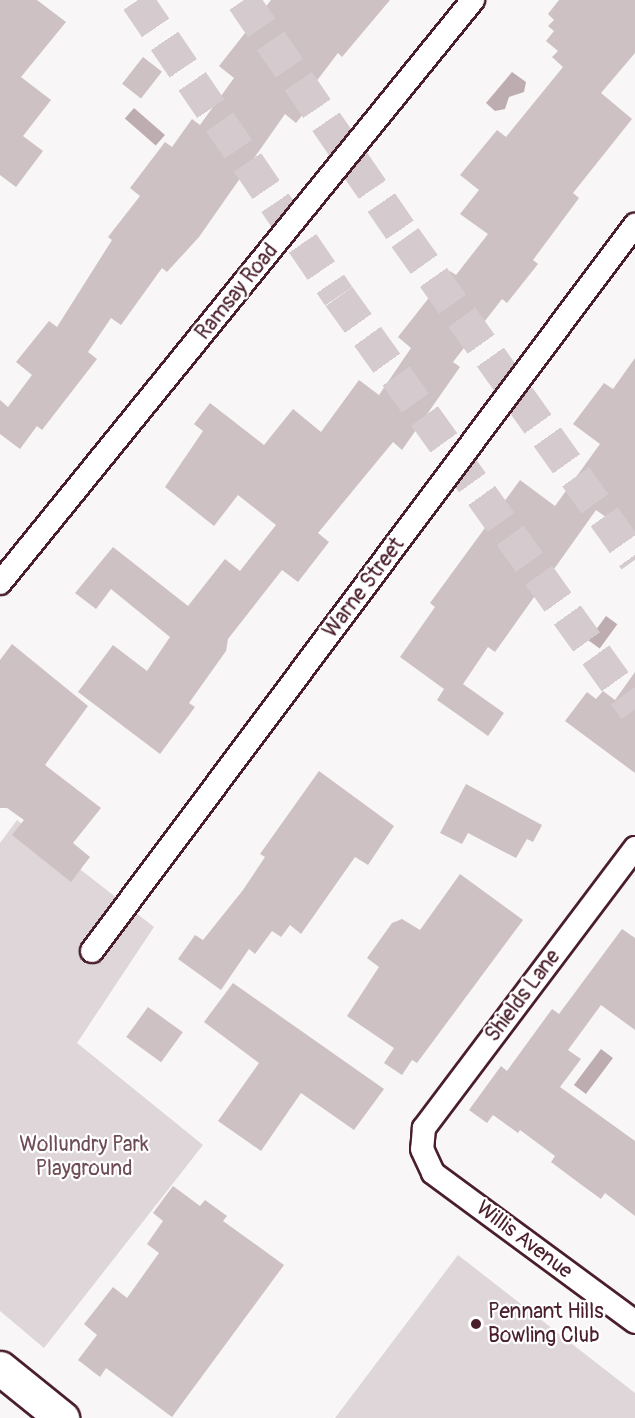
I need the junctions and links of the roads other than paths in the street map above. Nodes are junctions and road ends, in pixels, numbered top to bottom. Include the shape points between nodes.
1 (473, 0) edge
2 (635, 225) edge
3 (0, 583) edge
4 (635, 848) edge
5 (92, 951) dead end
6 (422, 1149) joint
7 (635, 1322) edge
8 (0, 1368) edge
9 (62, 1418) edge

1 - 3 street, Ramsay Road
2 - 5 street, Warne Street
4 - 6 street, Shields Lane via 424,1128
6 - 7 street, Willis Avenue via 433,1173
8 - 9 main road

